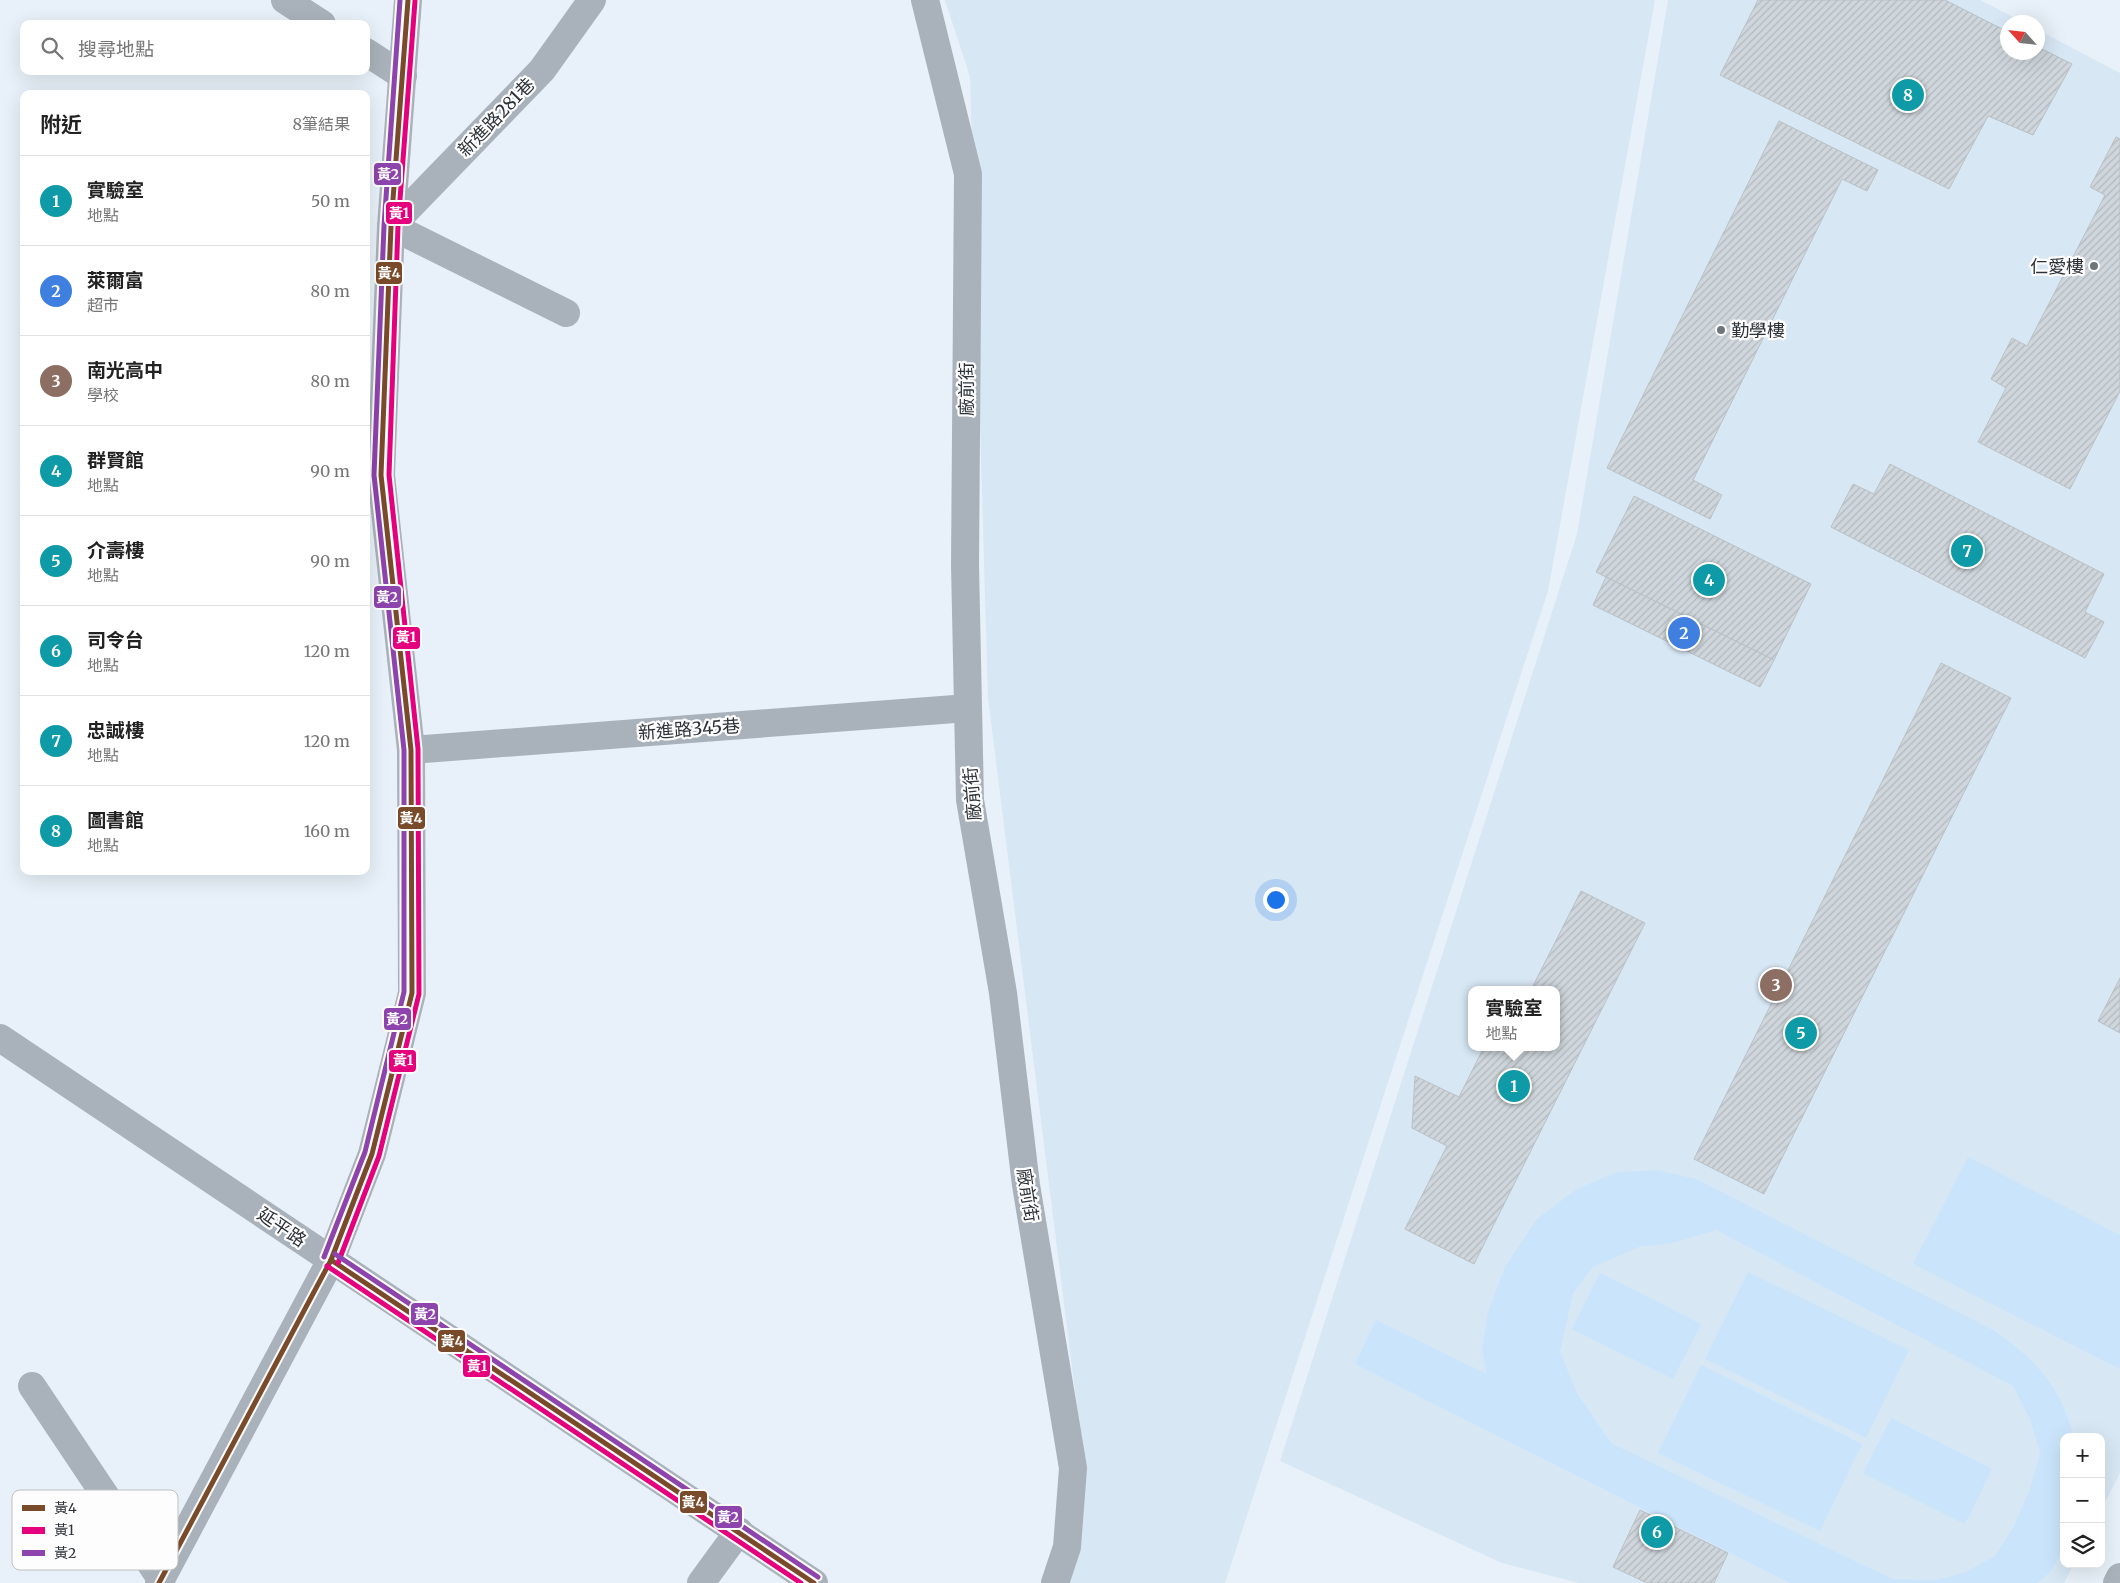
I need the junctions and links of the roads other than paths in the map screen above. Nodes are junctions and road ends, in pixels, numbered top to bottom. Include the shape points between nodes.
1 (285, 0) edge
2 (408, 0) edge
3 (592, 0) edge
4 (925, 0) edge
5 (316, 20) edge
6 (370, 55) edge
7 (403, 76) junction
8 (391, 226) junction
9 (566, 313) dead end
10 (968, 708) junction
11 (411, 750) junction
12 (0, 1038) edge
13 (331, 1260) junction
14 (32, 1386) dead end
15 (100, 1490) edge
16 (739, 1531) junction
17 (178, 1547) edge
18 (153, 1570) edge
19 (2120, 1577) edge
20 (160, 1581) edge
21 (701, 1583) edge
22 (814, 1583) edge
23 (1055, 1583) edge
24 (2117, 1583) edge

1 - 5 street
2 - 7 street
3 - 8 street, 新進路281巷 via 542,70
4 - 10 street, 廠前街 via 968,174 965,565
6 - 7 street
7 - 8 street
8 - 9 street
8 - 11 street via 381,475
10 - 11 street, 新進路345巷
10 - 23 street, 廠前街 via 970,800 1003,993 1026,1185 1073,1468 1066,1547
11 - 13 street via 412,993 372,1154
12 - 13 street, 延平路
13 - 16 street, 延平路
13 - 17 street
14 - 15 street
16 - 21 street
16 - 22 street, 延平路
18 - 20 street
19 - 24 street

